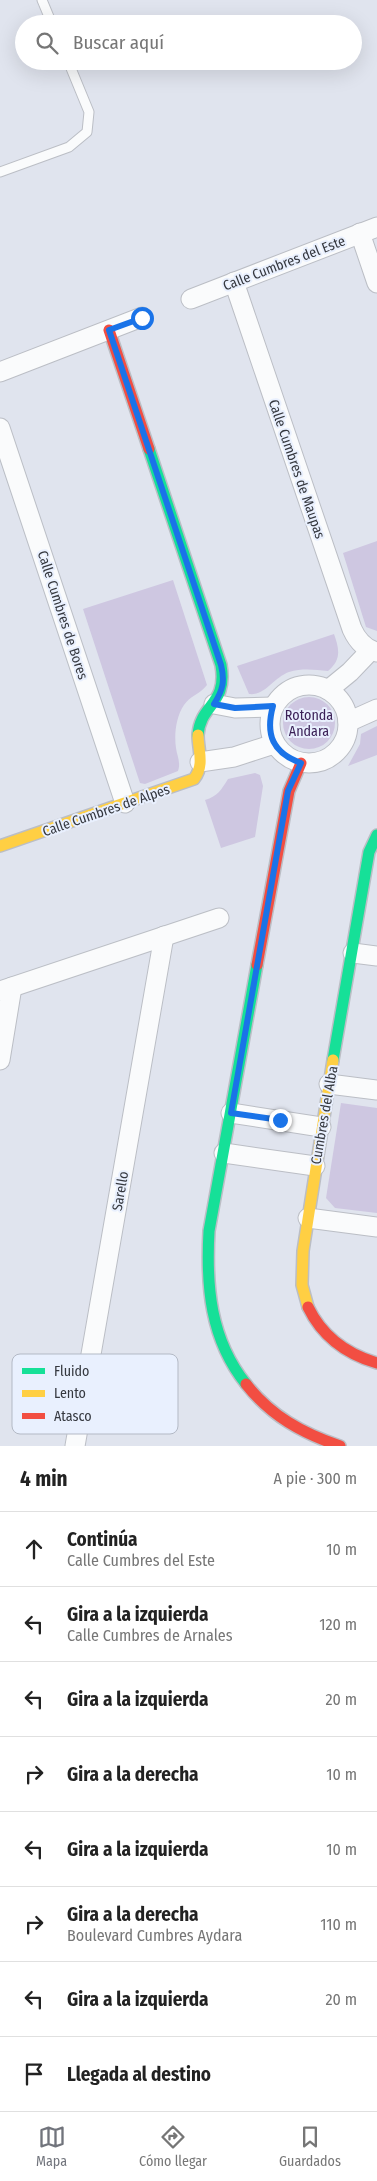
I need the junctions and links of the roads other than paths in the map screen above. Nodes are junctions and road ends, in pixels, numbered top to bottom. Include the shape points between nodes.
1 (42, 0) edge
2 (48, 15) edge
3 (72, 70) edge
4 (0, 172) edge
5 (369, 230) edge
6 (234, 282) junction
7 (377, 283) edge
8 (191, 299) dead end
9 (142, 318) dead end
10 (109, 330) junction
11 (0, 372) edge
12 (0, 428) edge
13 (374, 652) edge
14 (328, 690) junction
15 (214, 704) junction
16 (273, 706) junction
17 (377, 709) edge
18 (348, 722) junction
19 (274, 744) junction
20 (200, 762) junction
21 (301, 763) junction
22 (125, 803) junction
23 (377, 835) edge
24 (0, 846) edge
25 (219, 918) dead end
26 (164, 936) junction
27 (353, 953) junction
28 (377, 956) edge
29 (6, 989) edge
30 (0, 1060) edge
31 (329, 1084) junction
32 (377, 1090) edge
33 (231, 1113) junction
34 (321, 1127) junction
35 (224, 1153) junction
36 (315, 1166) junction
37 (308, 1218) junction
38 (377, 1227) edge
39 (91, 1354) edge
40 (377, 1363) edge
41 (340, 1446) edge

1 - 2 lane
3 - 4 lane via 89,112 87,132 69,148
5 - 6 street, Calle Cumbres del Este
5 - 7 street
6 - 8 street, Calle Cumbres del Este
6 - 13 street, Calle Cumbres de Maupas via 352,629 358,640
9 - 10 street
10 - 11 street
10 - 15 street via 221,665 224,683
12 - 22 street, Calle Cumbres de Bores
13 - 14 street
14 - 16 street via 316,685 303,685 286,692
14 - 18 street via 346,709
15 - 16 street via 235,708
15 - 20 street via 198,731
16 - 19 street via 269,719
17 - 18 street
18 - 21 street via 345,739 335,754 325,760
19 - 20 street via 234,757
19 - 21 street via 281,753
20 - 22 street, Calle Cumbres de Alpes via 194,779
21 - 33 street via 288,791
22 - 24 street, Calle Cumbres de Alpes
23 - 27 street, Cumbres del Alba via 369,852
25 - 26 street
26 - 29 street
26 - 39 street, Sarello
27 - 28 street
27 - 31 street, Cumbres del Alba
29 - 30 street
31 - 32 street
31 - 34 street, Cumbres del Alba
33 - 34 street
33 - 35 street
34 - 36 street, Cumbres del Alba
35 - 36 street
35 - 41 street via 209,1231 209,1288 215,1326 227,1353 258,1400 282,1420
36 - 37 street, Cumbres del Alba
37 - 38 street
37 - 40 street, Cumbres del Alba via 302,1272 303,1291 311,1314 323,1331 346,1349

